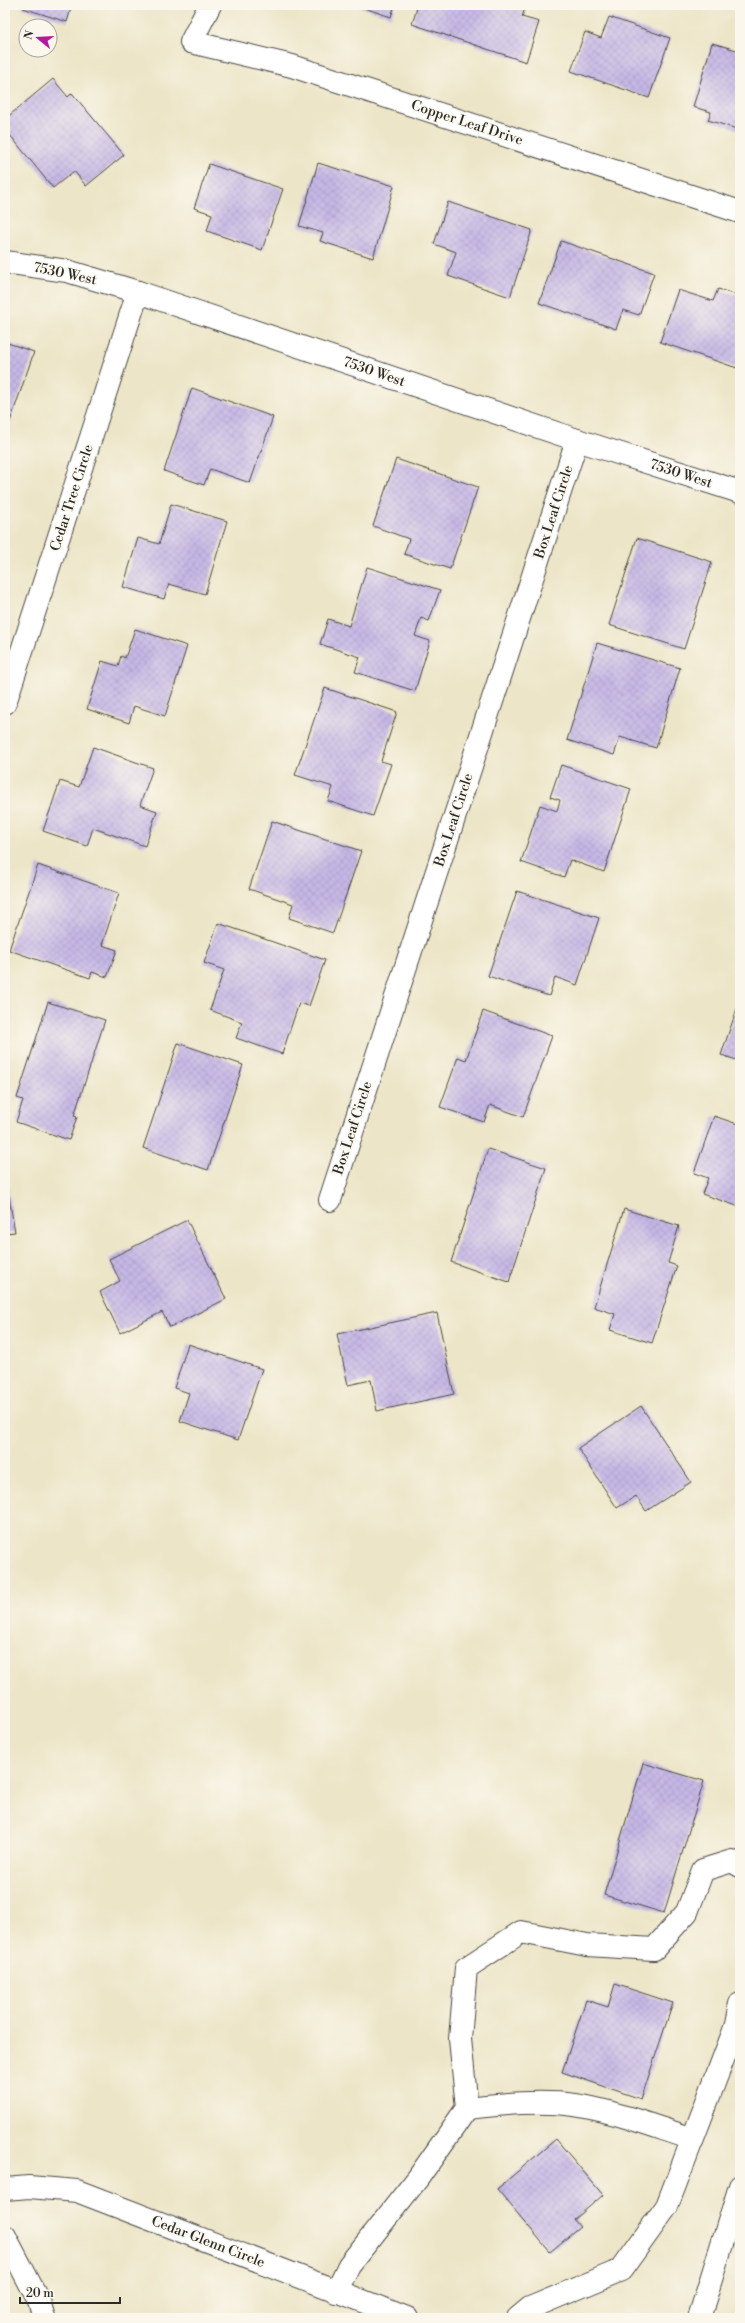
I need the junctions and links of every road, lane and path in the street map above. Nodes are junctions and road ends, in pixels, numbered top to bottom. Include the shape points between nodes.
1 (210, 5) edge
2 (740, 212) edge
3 (5, 262) edge
4 (138, 292) junction
5 (577, 440) junction
6 (740, 492) edge
7 (5, 703) edge
8 (330, 1200) dead end
9 (740, 1866) edge
10 (740, 2004) edge
11 (467, 2108) junction
12 (693, 2139) junction
13 (740, 2186) edge
14 (5, 2189) edge
15 (5, 2236) edge
16 (336, 2292) junction
17 (44, 2318) edge
18 (407, 2318) edge
19 (518, 2318) edge
20 (699, 2318) edge

1 - 2 street, Copper Leaf Drive via 191,42 292,66
3 - 4 street, 7530 West via 67,271
4 - 5 street, 7530 West
4 - 7 street, Cedar Tree Circle
5 - 6 street, 7530 West
5 - 8 street, Box Leaf Circle
9 - 11 street via 732,1861 704,1870 687,1912 654,1949 587,1945 520,1932 466,1968 460,2039
10 - 12 street via 736,2028
11 - 12 street via 512,2103 574,2105 634,2120
11 - 16 street via 418,2178 349,2266
12 - 19 street via 667,2206 621,2270 530,2308
13 - 20 street
14 - 16 street, Cedar Glenn Circle via 29,2187 77,2190
15 - 17 street via 39,2301
16 - 18 street, Cedar Glenn Circle

